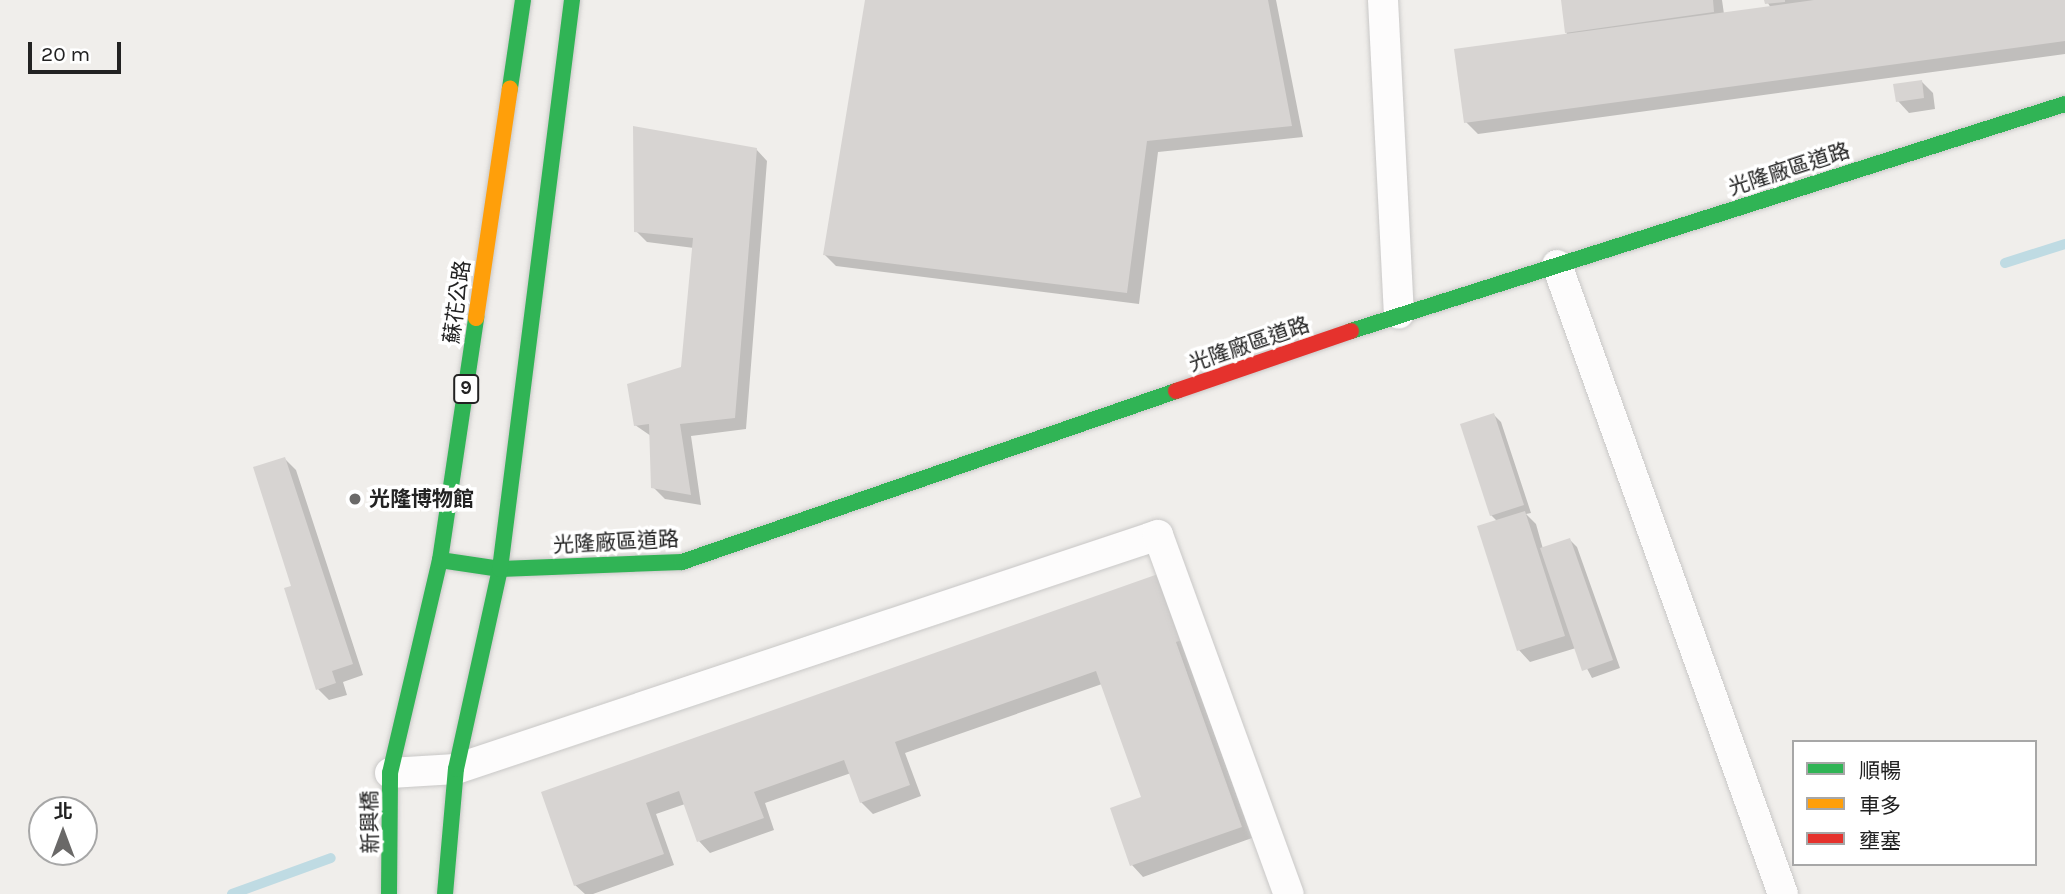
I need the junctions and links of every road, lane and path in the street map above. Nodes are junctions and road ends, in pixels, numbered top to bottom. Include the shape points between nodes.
1 (523, 0) edge
2 (572, 0) edge
3 (1383, 0) edge
4 (2065, 104) edge
5 (1557, 265) junction
6 (1399, 314) junction
7 (440, 560) junction
8 (500, 569) junction
9 (456, 769) junction
10 (390, 774) junction
11 (388, 894) edge
12 (445, 894) edge
13 (1289, 894) edge
14 (1783, 894) edge

1 - 7 main road, 蘇花公路 / 9
2 - 8 main road
3 - 6 street
4 - 5 main road, 光隆廠區道路
5 - 6 main road, 光隆廠區道路
5 - 14 street
6 - 8 main road, 光隆廠區道路 via 682,562
7 - 8 main road, 光隆廠區道路
7 - 10 main road, 蘇花公路 / 9
8 - 9 main road
9 - 10 street
9 - 12 main road
9 - 13 street via 1158,534
10 - 11 main road, 新興橋 / 9 via 392,870

